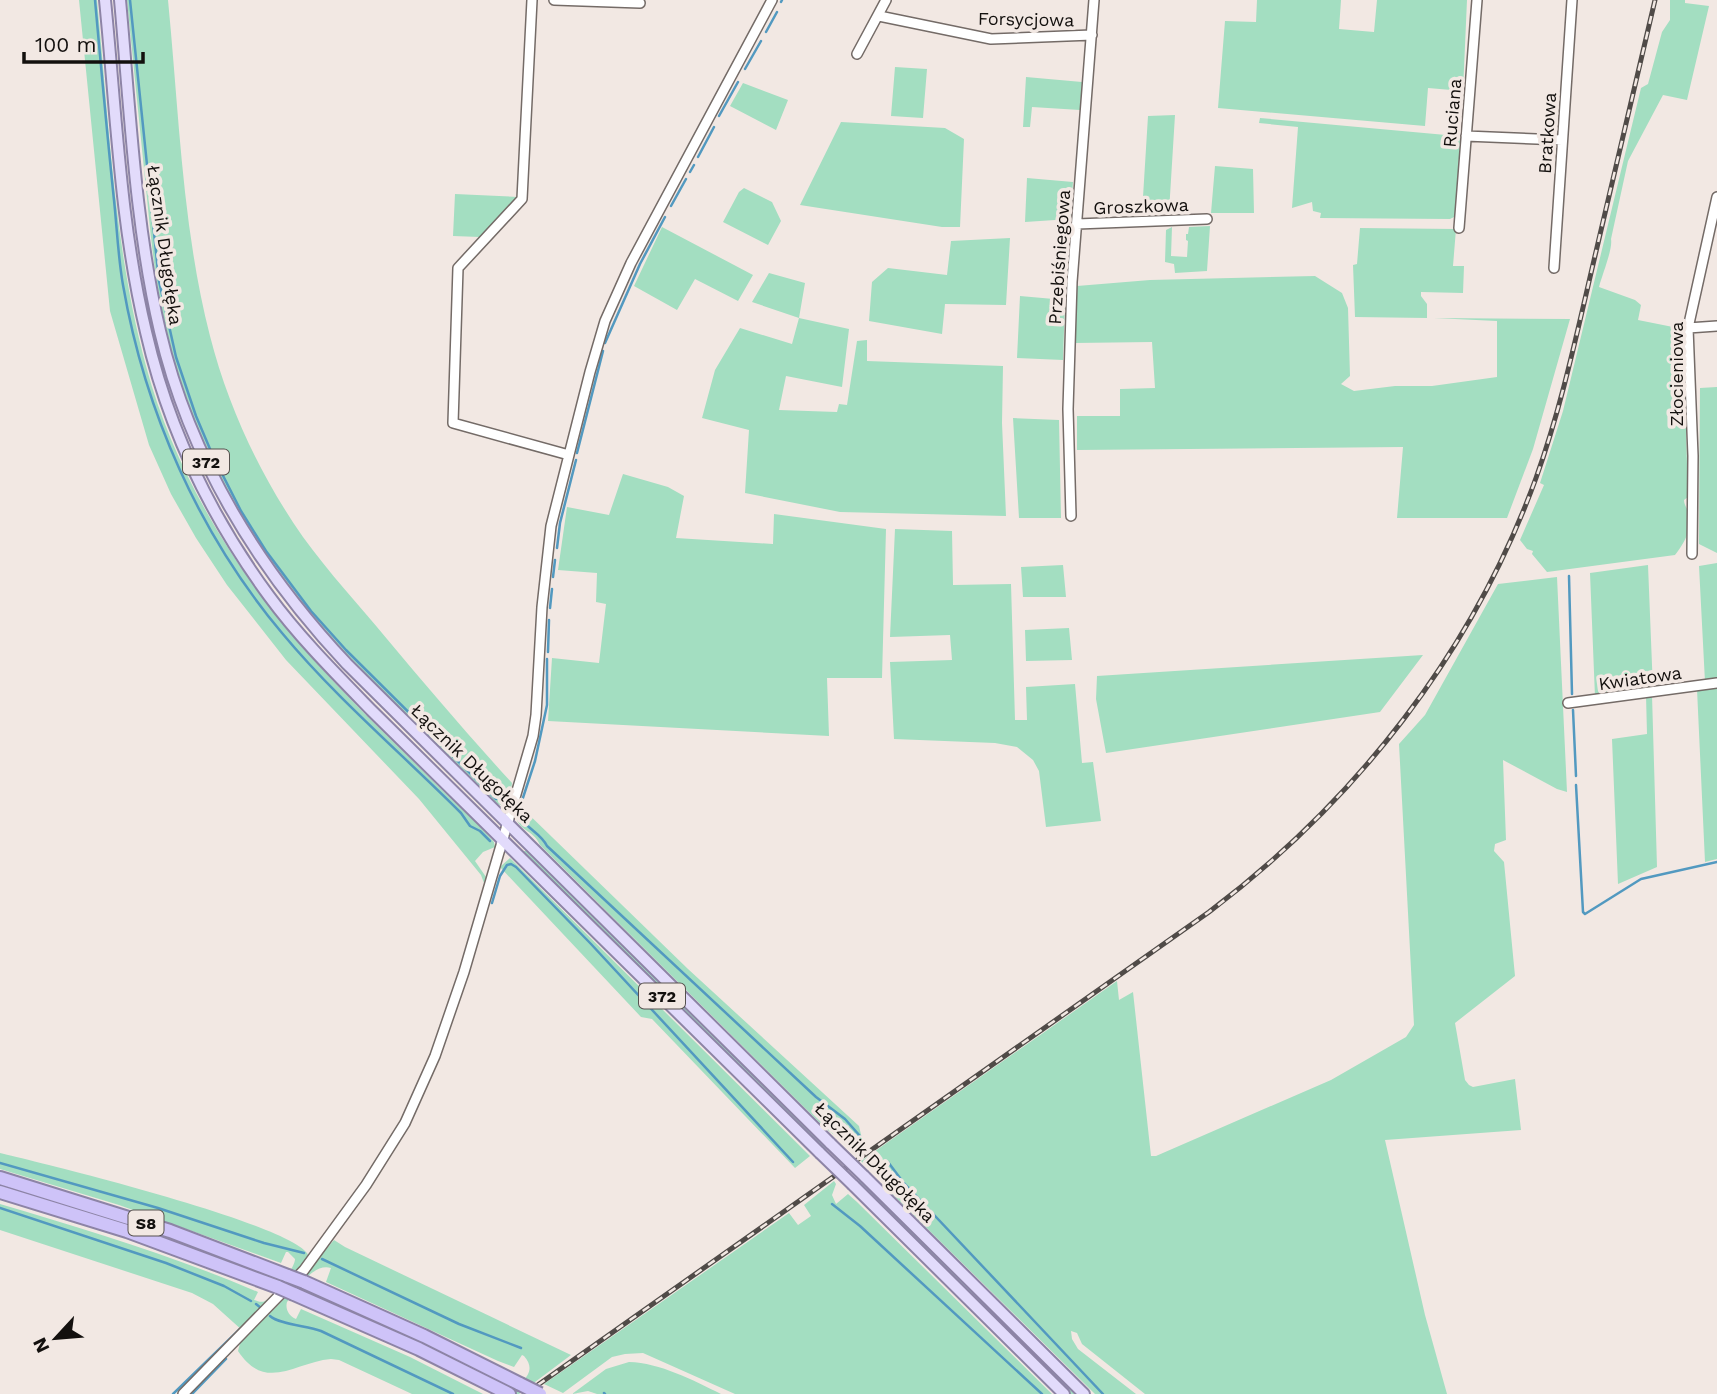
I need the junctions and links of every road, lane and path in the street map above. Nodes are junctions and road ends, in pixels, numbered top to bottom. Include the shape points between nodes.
1 (105, 0) edge
2 (120, 0) edge
3 (532, 0) edge
4 (554, 0) edge
5 (772, 0) edge
6 (886, 0) edge
7 (1094, 0) edge
8 (1477, 0) edge
9 (1572, 0) edge
10 (640, 3) dead end
11 (879, 16) junction
12 (1092, 35) junction
13 (858, 54) dead end
14 (1466, 136) junction
15 (1562, 140) junction
16 (1716, 202) edge
17 (1207, 219) dead end
18 (1077, 224) junction
19 (1459, 228) dead end
20 (1554, 268) dead end
21 (1717, 326) edge
22 (1688, 328) junction
23 (569, 455) junction
24 (1071, 516) dead end
25 (1692, 554) dead end
26 (1717, 683) edge
27 (1568, 703) dead end
28 (508, 823) junction
29 (503, 840) junction
30 (0, 1178) edge
31 (0, 1192) edge
32 (508, 1393) edge
33 (183, 1394) edge
34 (540, 1394) edge
35 (1064, 1394) edge
36 (1084, 1394) edge

1 - 29 main road, Łącznik Długołęka / 372 via 137,293 159,382 198,478 250,569 301,635
2 - 28 main road, Łącznik Długołęka / 372 via 151,291 174,382 206,463 249,541 313,628
3 - 23 street via 522,199 458,268 453,423
4 - 10 street
5 - 23 street via 631,263 605,321
6 - 11 street
7 - 12 street, Przebiśniegowa
8 - 14 street, Ruciana
9 - 15 street, Bratkowa
11 - 12 street, Forsycjowa via 991,39
11 - 13 street
12 - 18 street, Przebiśniegowa
14 - 15 street
14 - 19 street, Ruciana
15 - 20 street, Bratkowa
16 - 22 street, Złocieniowa
17 - 18 street, Groszkowa
18 - 24 street, Przebiśniegowa via 1068,409
21 - 22 street
22 - 25 street, Złocieniowa
23 - 28 street via 551,526 536,715
26 - 27 street, Kwiatowa
28 - 29 street
28 - 36 main road, Łącznik Długołęka / 372, bridge
29 - 33 street via 435,1056 405,1123 304,1270
29 - 35 main road, Łącznik Długołęka / 372, bridge
30 - 34 highway, S8, bridge via 170,1231 304,1282
31 - 32 highway, S8, bridge via 127,1231 278,1287

